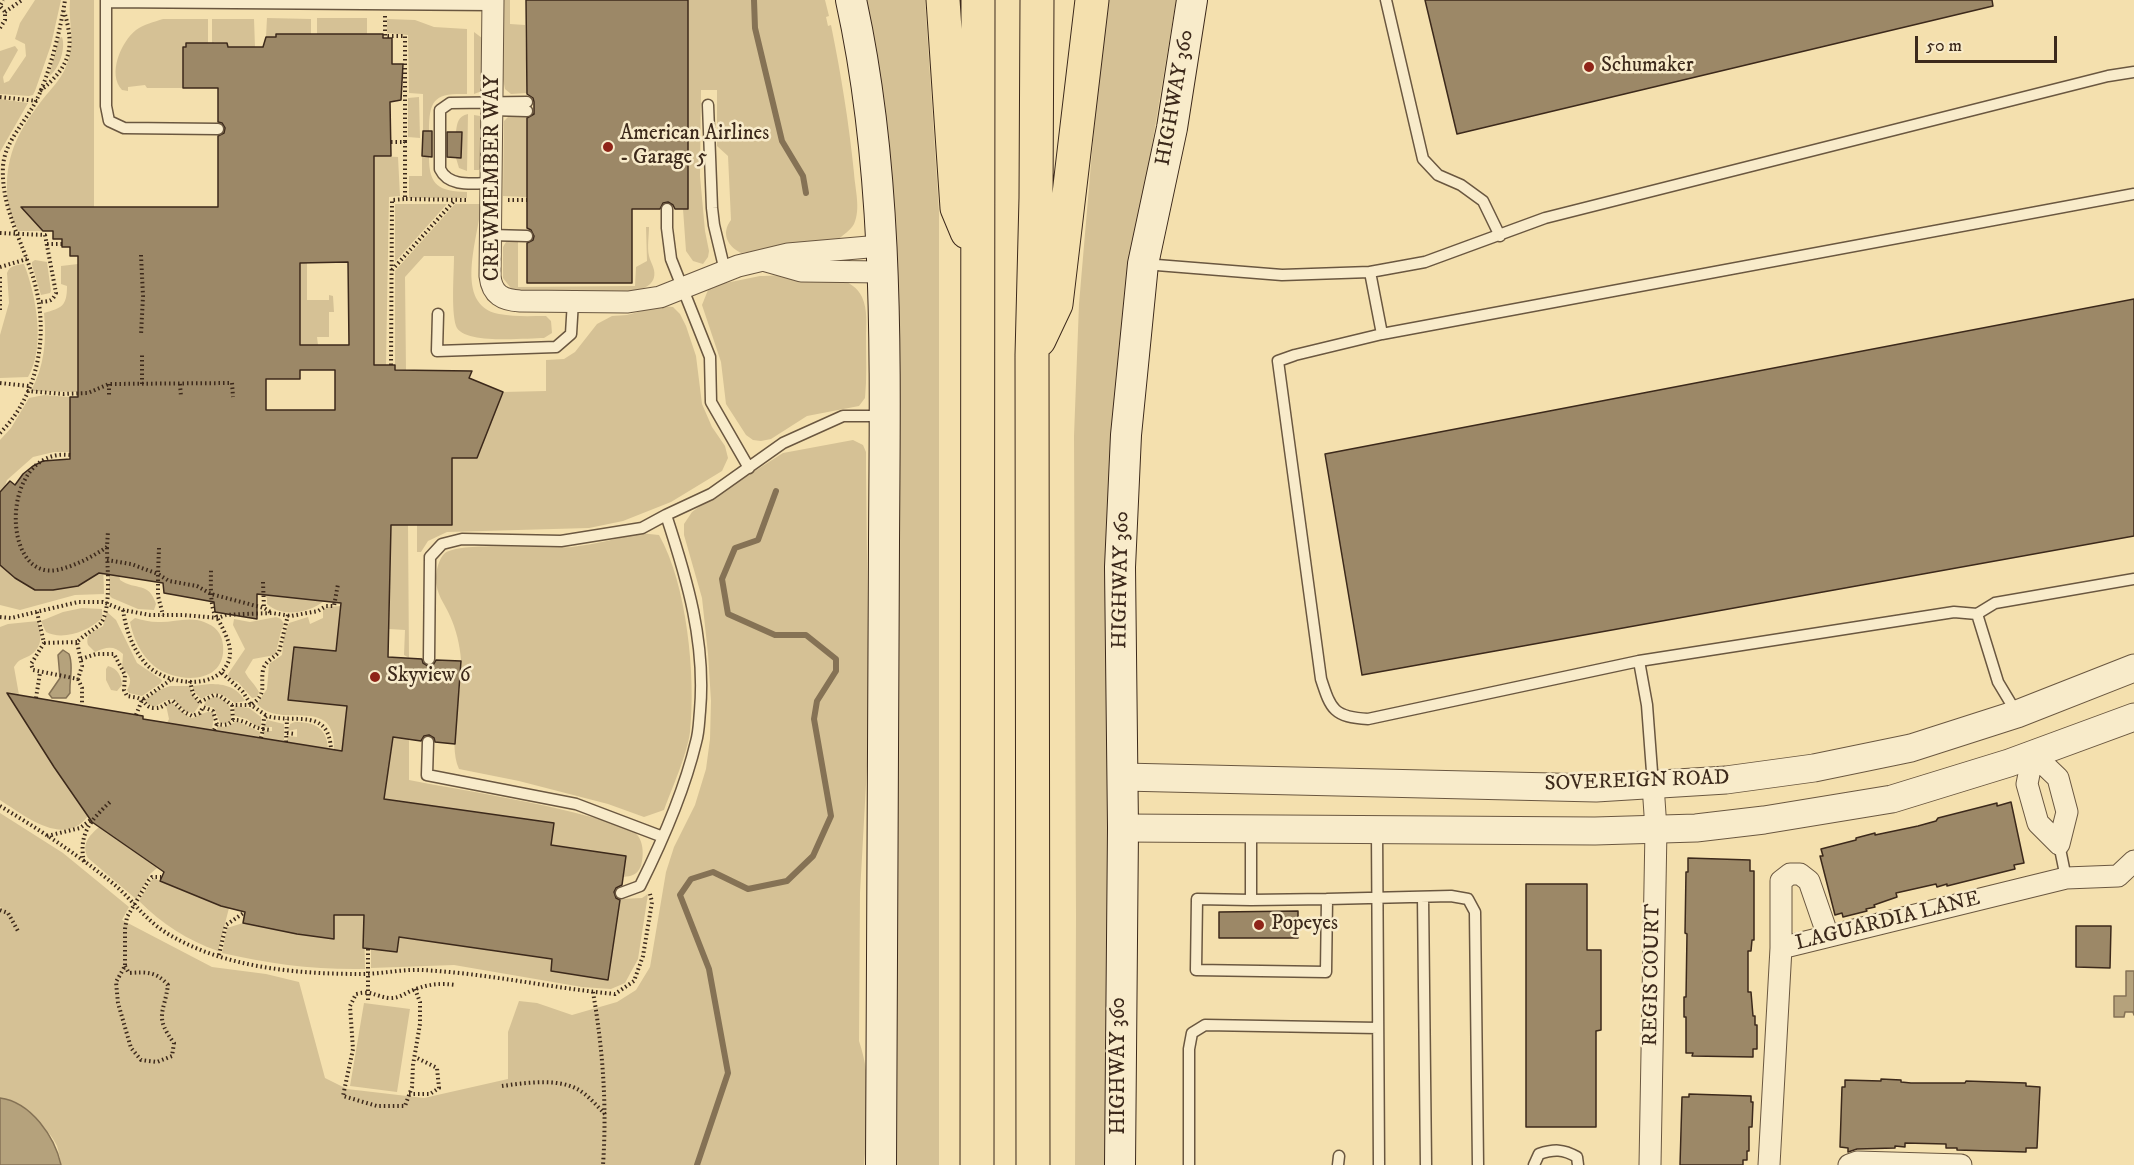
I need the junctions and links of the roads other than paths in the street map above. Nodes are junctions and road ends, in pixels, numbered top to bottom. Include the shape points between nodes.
1 (851, 0) edge
2 (943, 0) edge
3 (978, 0) edge
4 (1037, 0) edge
5 (1092, 0) edge
6 (1192, 0) edge
7 (1386, 0) edge
8 (106, 1) edge
9 (493, 3) edge
10 (2134, 72) edge
11 (708, 105) dead end
12 (492, 106) junction
13 (526, 106) dead end
14 (218, 129) dead end
15 (492, 183) junction
16 (2134, 194) edge
17 (667, 209) dead end
18 (491, 235) junction
19 (527, 236) dead end
20 (1500, 237) junction
21 (881, 259) junction
22 (979, 262) junction
23 (1143, 264) junction
24 (724, 271) junction
25 (1370, 272) junction
26 (684, 288) junction
27 (573, 302) junction
28 (438, 314) dead end
29 (1382, 334) junction
30 (1032, 355) junction
31 (885, 416) junction
32 (749, 468) junction
33 (666, 515) junction
34 (2134, 579) edge
35 (1977, 614) junction
36 (429, 659) dead end
37 (1639, 662) junction
38 (2134, 668) edge
39 (2017, 714) junction
40 (2134, 717) edge
41 (428, 742) dead end
42 (2033, 754) junction
43 (1123, 777) junction
44 (1653, 785) junction
45 (1123, 828) junction
46 (1251, 828) junction
47 (1377, 829) junction
48 (1656, 829) junction
49 (663, 837) junction
50 (2059, 844) junction
51 (2134, 861) edge
52 (2066, 879) junction
53 (621, 893) dead end
54 (1423, 897) junction
55 (1327, 899) junction
56 (1377, 899) junction
57 (1251, 900) junction
58 (1828, 936) junction
59 (1781, 948) junction
60 (1378, 1028) junction
61 (881, 1165) edge
62 (977, 1165) edge
63 (1033, 1165) edge
64 (1120, 1165) edge
65 (1189, 1165) edge
66 (1378, 1165) edge
67 (1426, 1165) edge
68 (1478, 1165) edge
69 (1534, 1165) edge
70 (1578, 1165) edge
71 (1650, 1165) edge
72 (1769, 1165) edge
73 (1849, 1165) edge
74 (1961, 1165) edge

1 - 21 main road via 869,105
2 - 22 highway via 957,208
3 - 22 highway
4 - 30 highway
5 - 30 highway via 1056,304
6 - 23 main road, HIGHWAY 360 via 1172,128
7 - 20 lane via 1423,159 1437,175 1461,185 1483,201
8 - 9 lane
8 - 14 lane via 106,106 110,120 124,128
9 - 12 street, CREWMEMBER WAY
10 - 20 lane via 1545,218
11 - 24 lane via 712,208
12 - 13 lane
12 - 15 street, CREWMEMBER WAY
12 - 15 lane via 450,103 440,110 440,169 445,178 454,182
15 - 18 street, CREWMEMBER WAY
16 - 29 lane
17 - 26 lane via 671,259
18 - 19 lane
18 - 27 street, CREWMEMBER WAY via 490,283 500,297
20 - 25 lane via 1425,262
21 - 24 street, CREWMEMBER WAY via 788,254
21 - 31 main road
22 - 62 highway
23 - 25 lane via 1282,274
23 - 43 main road, HIGHWAY 360 via 1126,435 1120,567
24 - 26 street, CREWMEMBER WAY
25 - 29 lane
26 - 27 street, CREWMEMBER WAY via 644,300
26 - 32 lane via 710,357 711,402
27 - 28 lane via 571,334 556,347 437,351
29 - 37 lane via 1278,361 1321,679 1328,703 1345,717 1368,719
30 - 63 highway
31 - 32 lane via 843,416 783,443
31 - 61 main road
32 - 33 lane via 711,494
33 - 36 lane via 642,528 561,541 462,539 442,544 430,556
33 - 49 lane via 688,584 702,690 697,741
34 - 35 lane via 1995,603
35 - 37 lane via 1954,612
35 - 39 lane via 1998,682
37 - 44 lane via 1647,705
38 - 39 street, SOVEREIGN ROAD
39 - 42 street
39 - 44 street, SOVEREIGN ROAD via 1911,748 1814,768
40 - 42 street
41 - 49 lane via 427,775 576,804
42 - 48 street via 1892,799 1764,820
42 - 50 street via 2027,784 2038,823
42 - 50 street via 2058,778 2067,812
43 - 44 street, SOVEREIGN ROAD via 1585,787
43 - 45 main road, HIGHWAY 360
44 - 48 street, REGIS COURT
45 - 46 street
45 - 64 main road, HIGHWAY 360
46 - 47 street
46 - 57 lane
47 - 48 street
47 - 56 lane
48 - 71 street, REGIS COURT
49 - 53 lane via 640,886
50 - 52 lane
51 - 52 street, LAGUARDIA LANE via 2118,876
52 - 58 street, LAGUARDIA LANE
54 - 56 lane
54 - 67 lane
54 - 68 lane via 1468,899 1475,912
55 - 56 lane
55 - 57 lane
55 - 57 lane via 1326,972 1196,970 1197,899
56 - 60 lane
58 - 59 street, LAGUARDIA LANE
58 - 59 street via 1809,881 1800,874 1790,874 1781,881
59 - 72 street, LAGUARDIA LANE
60 - 65 lane via 1205,1025 1192,1034
60 - 66 lane
69 - 70 lane via 1539,1154 1552,1150 1567,1151 1577,1157
73 - 74 street

